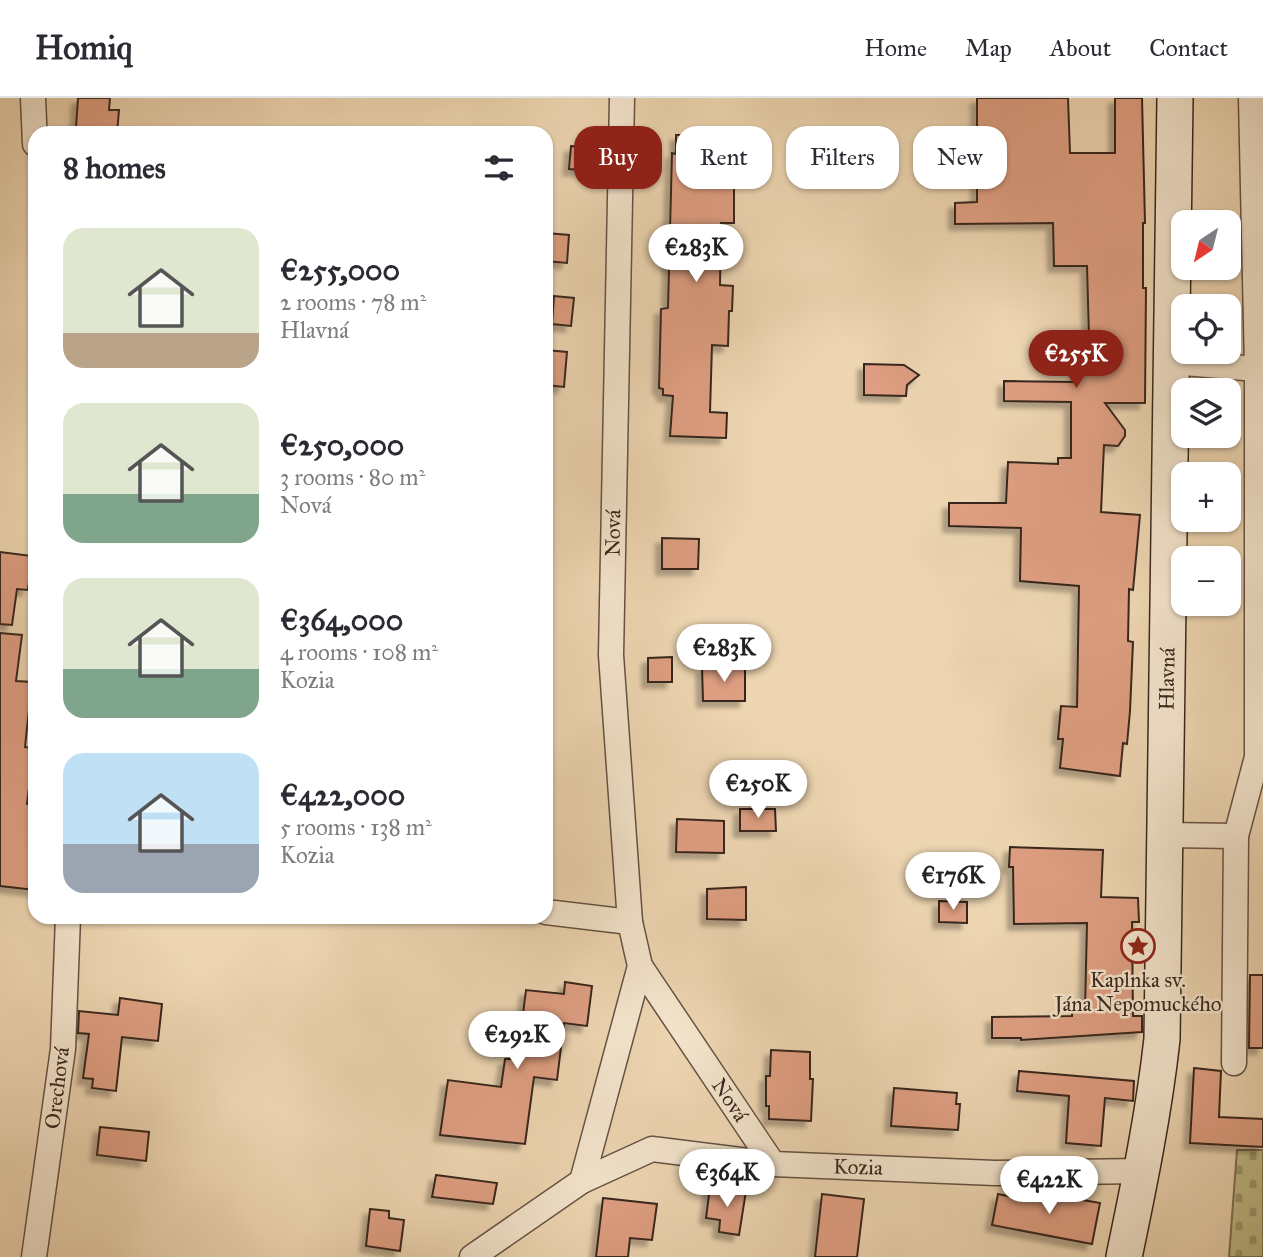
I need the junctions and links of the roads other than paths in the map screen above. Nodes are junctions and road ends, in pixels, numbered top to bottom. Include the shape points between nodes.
1 (33, 98) edge
2 (622, 98) edge
3 (1175, 98) edge
4 (1251, 98) edge
5 (34, 126) edge
6 (1173, 294) edge
7 (1172, 364) edge
8 (1196, 364) edge
9 (1257, 369) junction
10 (1260, 757) edge
11 (1166, 835) junction
12 (1236, 836) junction
13 (553, 913) edge
14 (630, 922) junction
15 (68, 924) edge
16 (640, 965) junction
17 (1234, 1063) dead end
18 (772, 1164) junction
19 (1142, 1171) junction
20 (582, 1181) junction
21 (34, 1257) edge
22 (472, 1257) edge
23 (1124, 1257) edge

1 - 5 street
2 - 14 street, Nová via 611,655
3 - 6 main road, Hlavná
4 - 9 street
7 - 11 main road, Hlavná
8 - 9 street
9 - 10 street
10 - 12 street
11 - 12 street
11 - 19 main road, Hlavná via 1162,1039
12 - 17 street
13 - 14 street
14 - 16 street, Nová
15 - 21 street, Orechová via 63,1049
16 - 18 street, Nová
16 - 20 street, Nová
18 - 19 street, Kozia via 995,1173
18 - 20 street, Kozia via 652,1149
19 - 23 main road, Hlavná
20 - 22 street, Kozia

